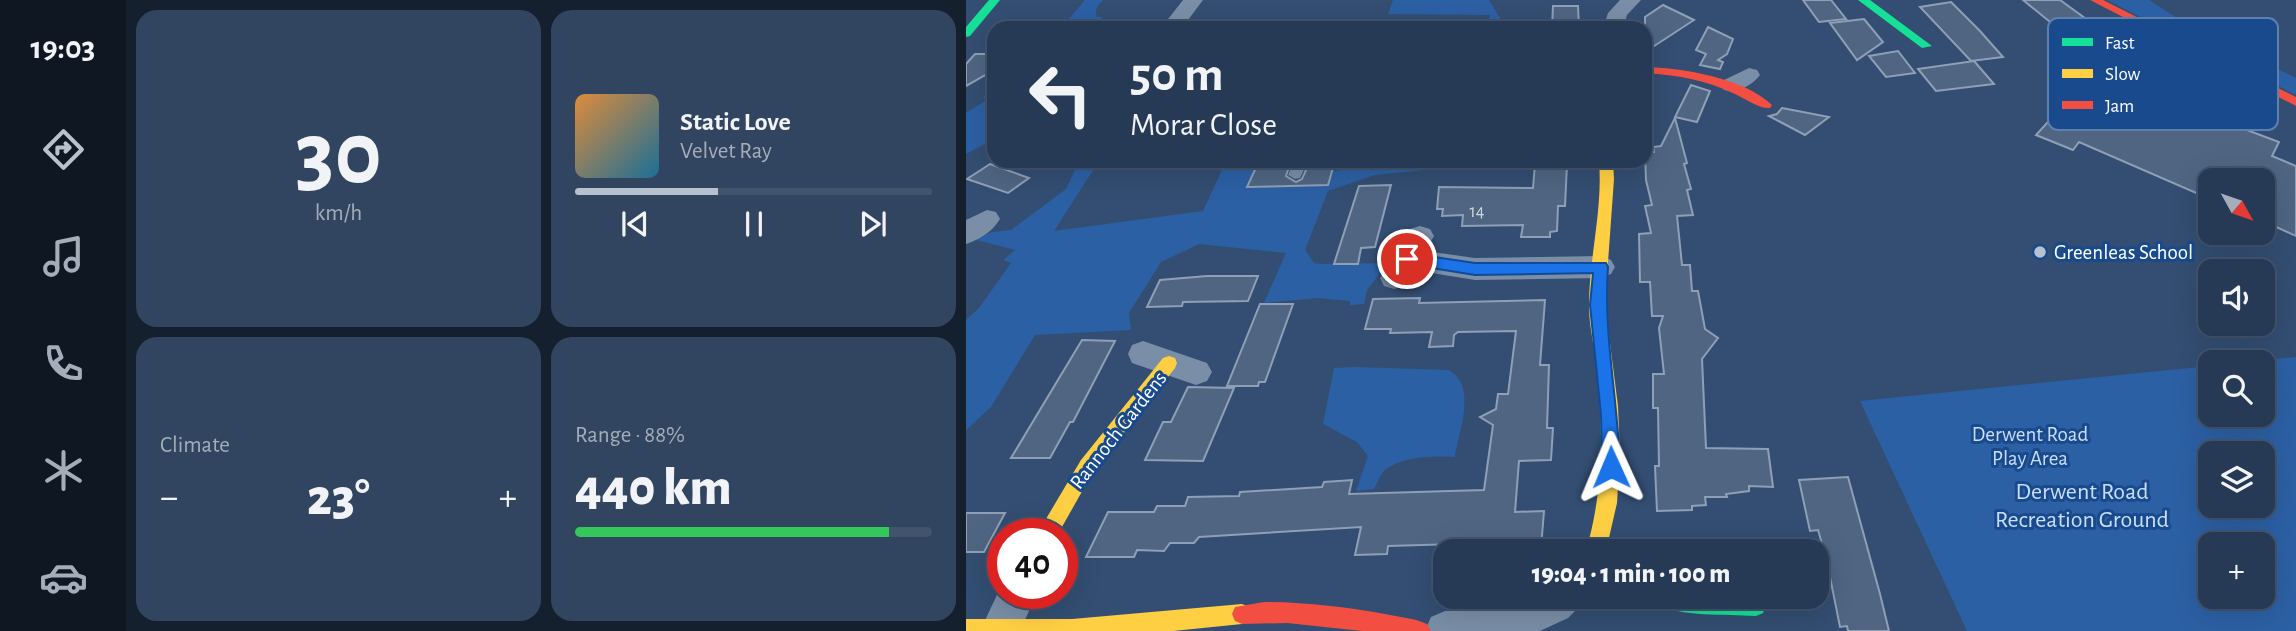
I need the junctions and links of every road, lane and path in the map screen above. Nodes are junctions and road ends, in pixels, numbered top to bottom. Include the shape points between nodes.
1 (995, 0) edge
2 (1193, 0) edge
3 (1631, 0) edge
4 (1863, 0) edge
5 (2095, 0) edge
6 (2130, 18) edge
7 (1176, 21) edge
8 (1615, 21) edge
9 (966, 34) edge
10 (1926, 46) dead end
11 (1652, 70) edge
12 (2278, 93) edge
13 (2296, 102) edge
14 (1766, 105) dead end
15 (1298, 168) edge
16 (1607, 168) edge
17 (1295, 175) dead end
18 (1407, 258) dead end
19 (1601, 267) junction
20 (1169, 363) dead end
21 (1054, 518) edge
22 (1602, 539) edge
23 (1010, 609) edge
24 (1543, 609) edge
25 (1757, 609) edge
26 (966, 630) edge
27 (1000, 630) edge
28 (1420, 631) edge
29 (1445, 631) edge
30 (1765, 631) edge

1 - 9 street
2 - 7 street
3 - 8 street
4 - 10 street via 1908,25
5 - 6 street
11 - 14 street via 1741,80
12 - 13 street
15 - 17 lane
16 - 19 street via 1610,198
18 - 19 street via 1475,269
19 - 22 street via 1597,305 1610,415 1612,493
20 - 21 street, Rannoch Gardens via 1094,454
23 - 27 street
24 - 29 street via 1499,630
25 - 30 lane
26 - 27 street
27 - 28 street via 1072,630 1278,610

